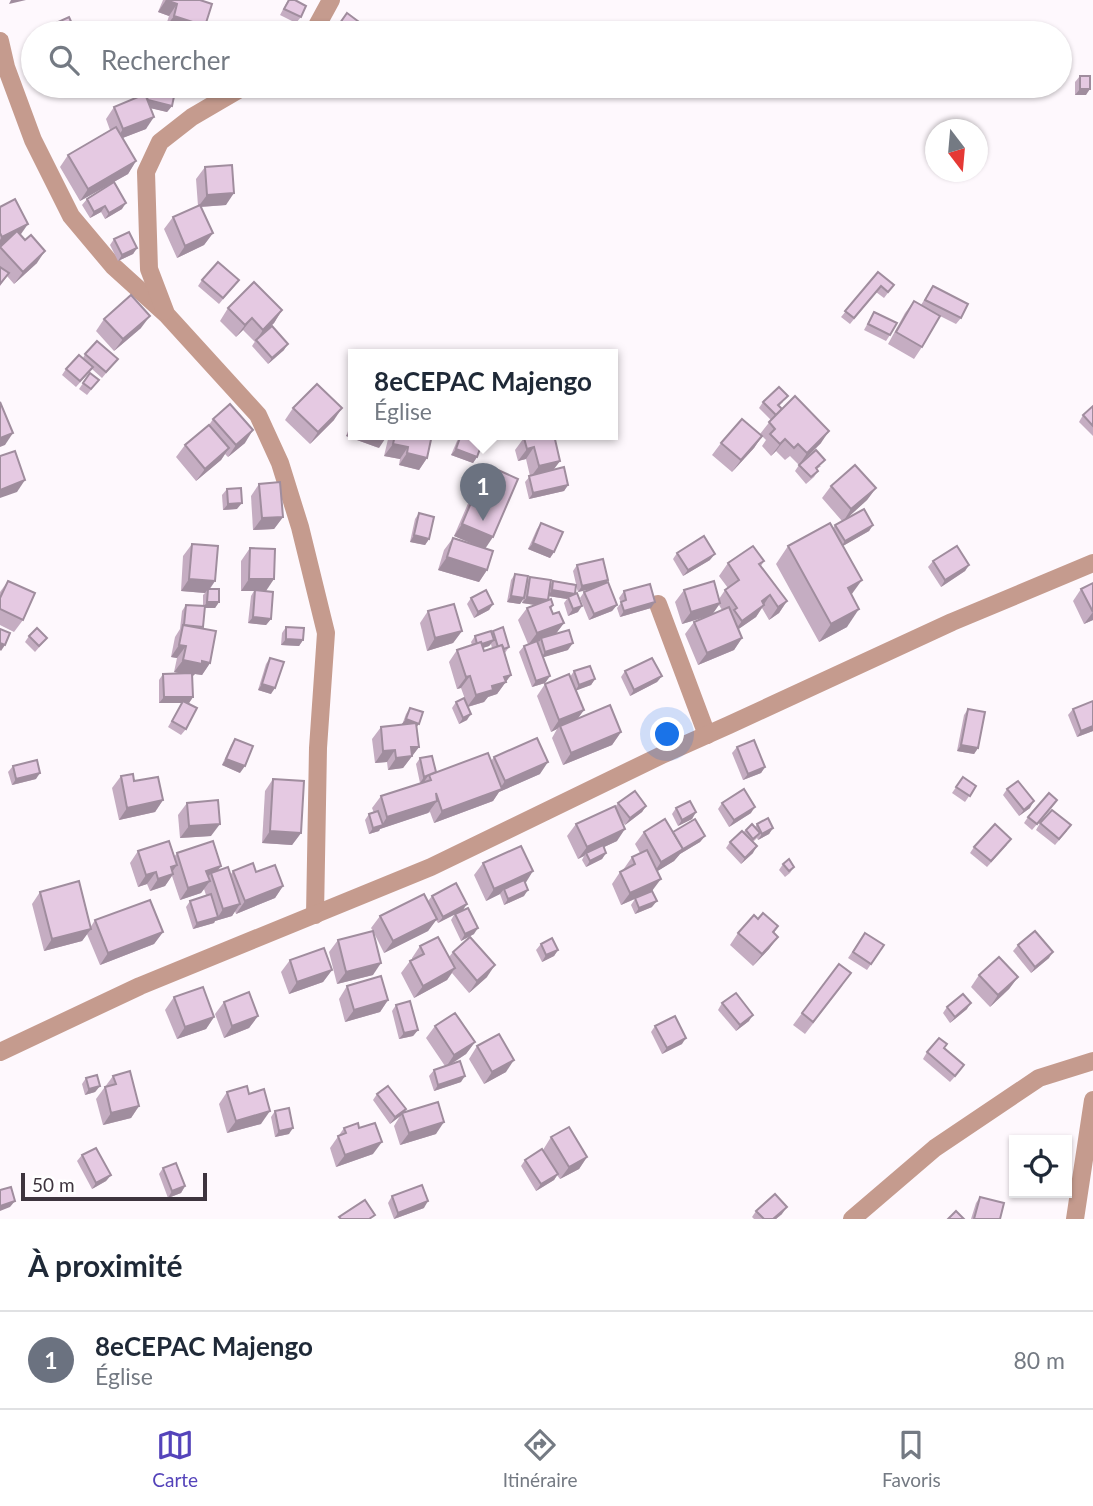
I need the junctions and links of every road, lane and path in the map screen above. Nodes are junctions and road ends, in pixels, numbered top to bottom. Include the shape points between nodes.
1 (331, 0) edge
2 (320, 21) edge
3 (0, 41) edge
4 (224, 98) edge
5 (166, 314) junction
6 (1093, 563) edge
7 (658, 604) edge
8 (707, 735) junction
9 (315, 915) junction
10 (0, 1052) edge
11 (1093, 1061) edge
12 (1093, 1100) edge
13 (852, 1219) edge
14 (1076, 1219) edge

1 - 2 street
3 - 5 street via 33,140 71,216 113,266
4 - 5 street via 160,142 146,172 149,268
5 - 9 street via 258,415 280,463 300,527 326,633 318,748
6 - 8 street
7 - 8 street
8 - 9 street via 431,867
9 - 10 street via 140,986
11 - 13 street via 1039,1078 935,1148
12 - 14 street

